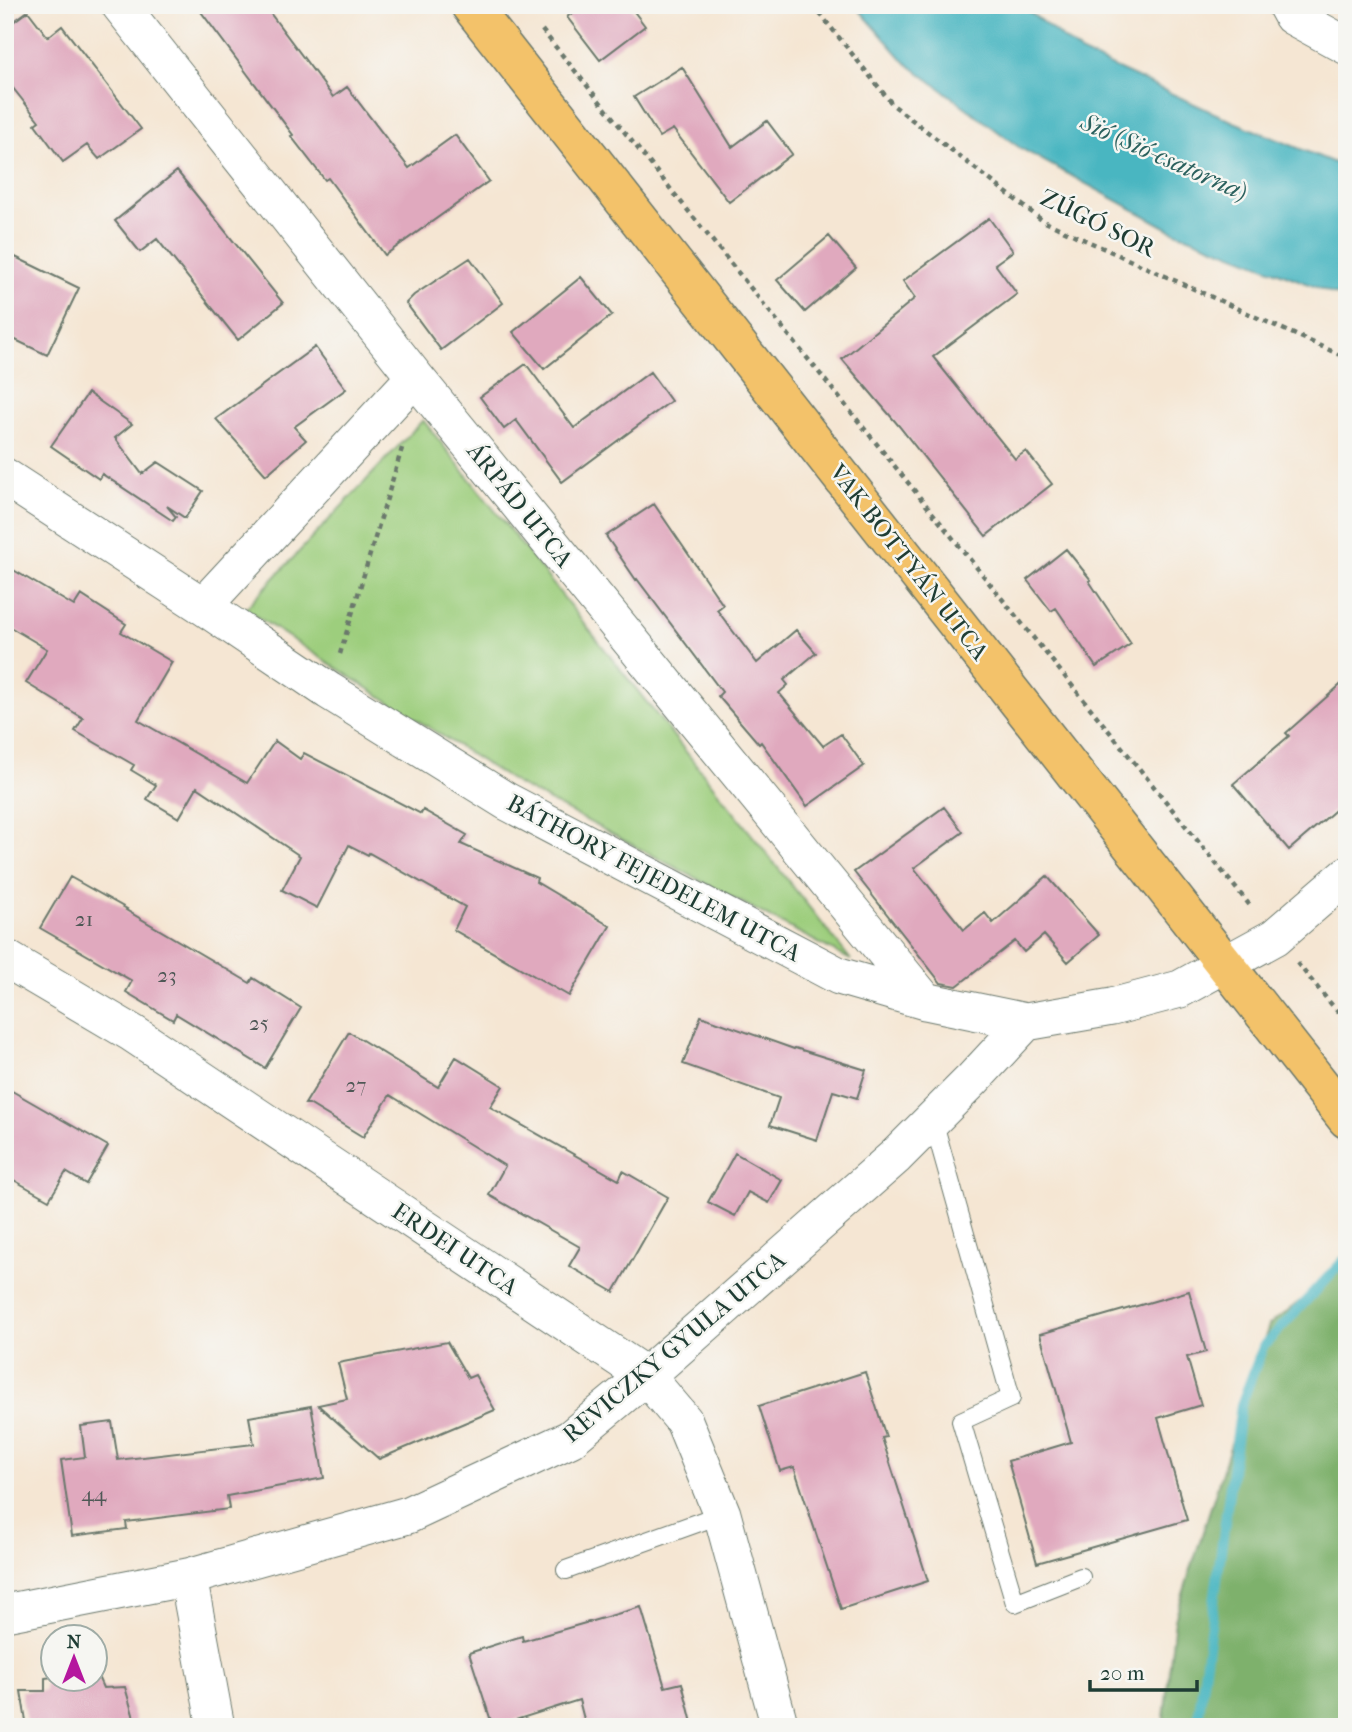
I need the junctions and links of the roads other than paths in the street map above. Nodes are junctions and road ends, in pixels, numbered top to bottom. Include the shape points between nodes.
1 (120, 5) edge
2 (470, 5) edge
3 (1286, 5) edge
4 (1347, 46) edge
5 (423, 386) junction
6 (5, 477) edge
7 (203, 606) junction
8 (1347, 875) edge
9 (5, 958) edge
10 (1225, 964) junction
11 (925, 1001) junction
12 (1026, 1022) junction
13 (1347, 1119) edge
14 (933, 1120) junction
15 (646, 1376) junction
16 (722, 1514) junction
17 (566, 1570) dead end
18 (188, 1577) junction
19 (1082, 1577) dead end
20 (5, 1613) edge
21 (216, 1727) edge
22 (780, 1727) edge

1 - 5 street, ÁRPÁD UTCA
2 - 10 main road, VAK BOTTYÁN UTCA
3 - 4 street via 1292,16
5 - 7 street
5 - 11 street, ÁRPÁD UTCA
6 - 7 street, BÁTHORY FEJEDELEM UTCA
7 - 11 street, BÁTHORY FEJEDELEM UTCA via 506,801 839,976
8 - 10 street, BÁTHORY FEJEDELEM UTCA via 1275,937
9 - 15 street, ERDEI UTCA via 132,1033
10 - 12 street, BÁTHORY FEJEDELEM UTCA via 1180,989
10 - 13 main road, VAK BOTTYÁN UTCA
11 - 12 street, BÁTHORY FEJEDELEM UTCA
12 - 14 street, REVICZKY GYULA UTCA
14 - 15 street, REVICZKY GYULA UTCA
14 - 19 lane via 1011,1398 961,1421 1015,1603
15 - 16 street, ERDEI UTCA via 684,1421
15 - 18 street, REVICZKY GYULA UTCA via 570,1439 408,1516
16 - 17 lane
16 - 22 street, ERDEI UTCA
18 - 20 street, REVICZKY GYULA UTCA
18 - 21 street

